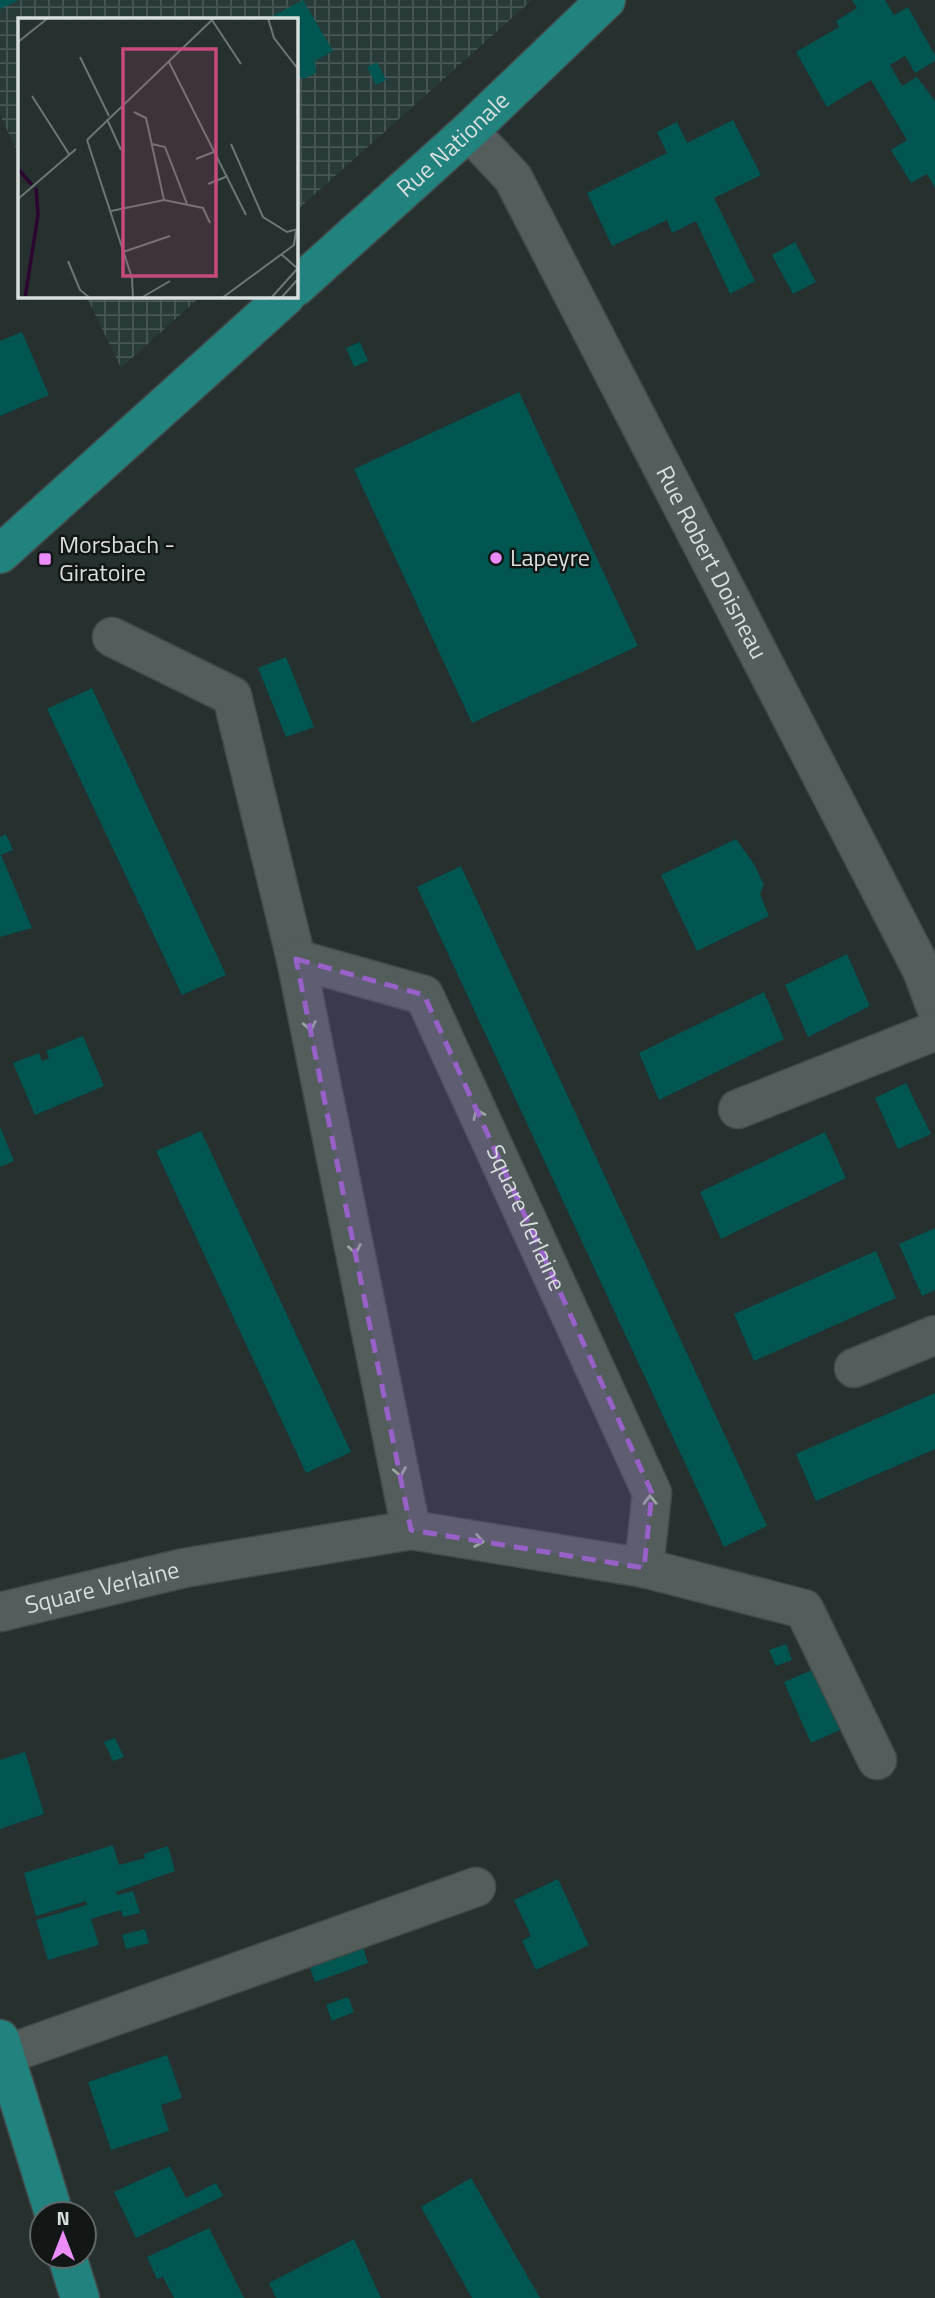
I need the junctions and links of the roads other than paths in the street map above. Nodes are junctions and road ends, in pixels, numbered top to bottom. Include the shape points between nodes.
1 (606, 0) edge
2 (469, 131) junction
3 (298, 285) edge
4 (284, 298) edge
5 (0, 554) edge
6 (111, 637) dead end
7 (296, 959) junction
8 (935, 1006) edge
9 (935, 1031) edge
10 (738, 1109) dead end
11 (935, 1335) edge
12 (854, 1368) dead end
13 (411, 1530) junction
14 (644, 1568) junction
15 (0, 1612) edge
16 (877, 1760) dead end
17 (476, 1887) dead end
18 (2, 2047) edge
19 (50, 2200) edge
20 (71, 2270) edge
21 (80, 2298) edge

1 - 2 main road, Rue Nationale
2 - 3 main road, Rue Nationale
2 - 8 street, Rue Robert Doisneau via 513,178 922,970
4 - 5 main road
6 - 7 street via 232,696
7 -> 13 street
14 -> 7 street, Square Verlaine via 652,1493 424,995
9 - 10 street
11 - 12 street
13 -> 14 street, Square Verlaine
13 - 15 street, Square Verlaine via 184,1568
14 - 16 street, Square Verlaine via 804,1609
17 - 18 street
18 - 19 main road
20 - 21 main road

